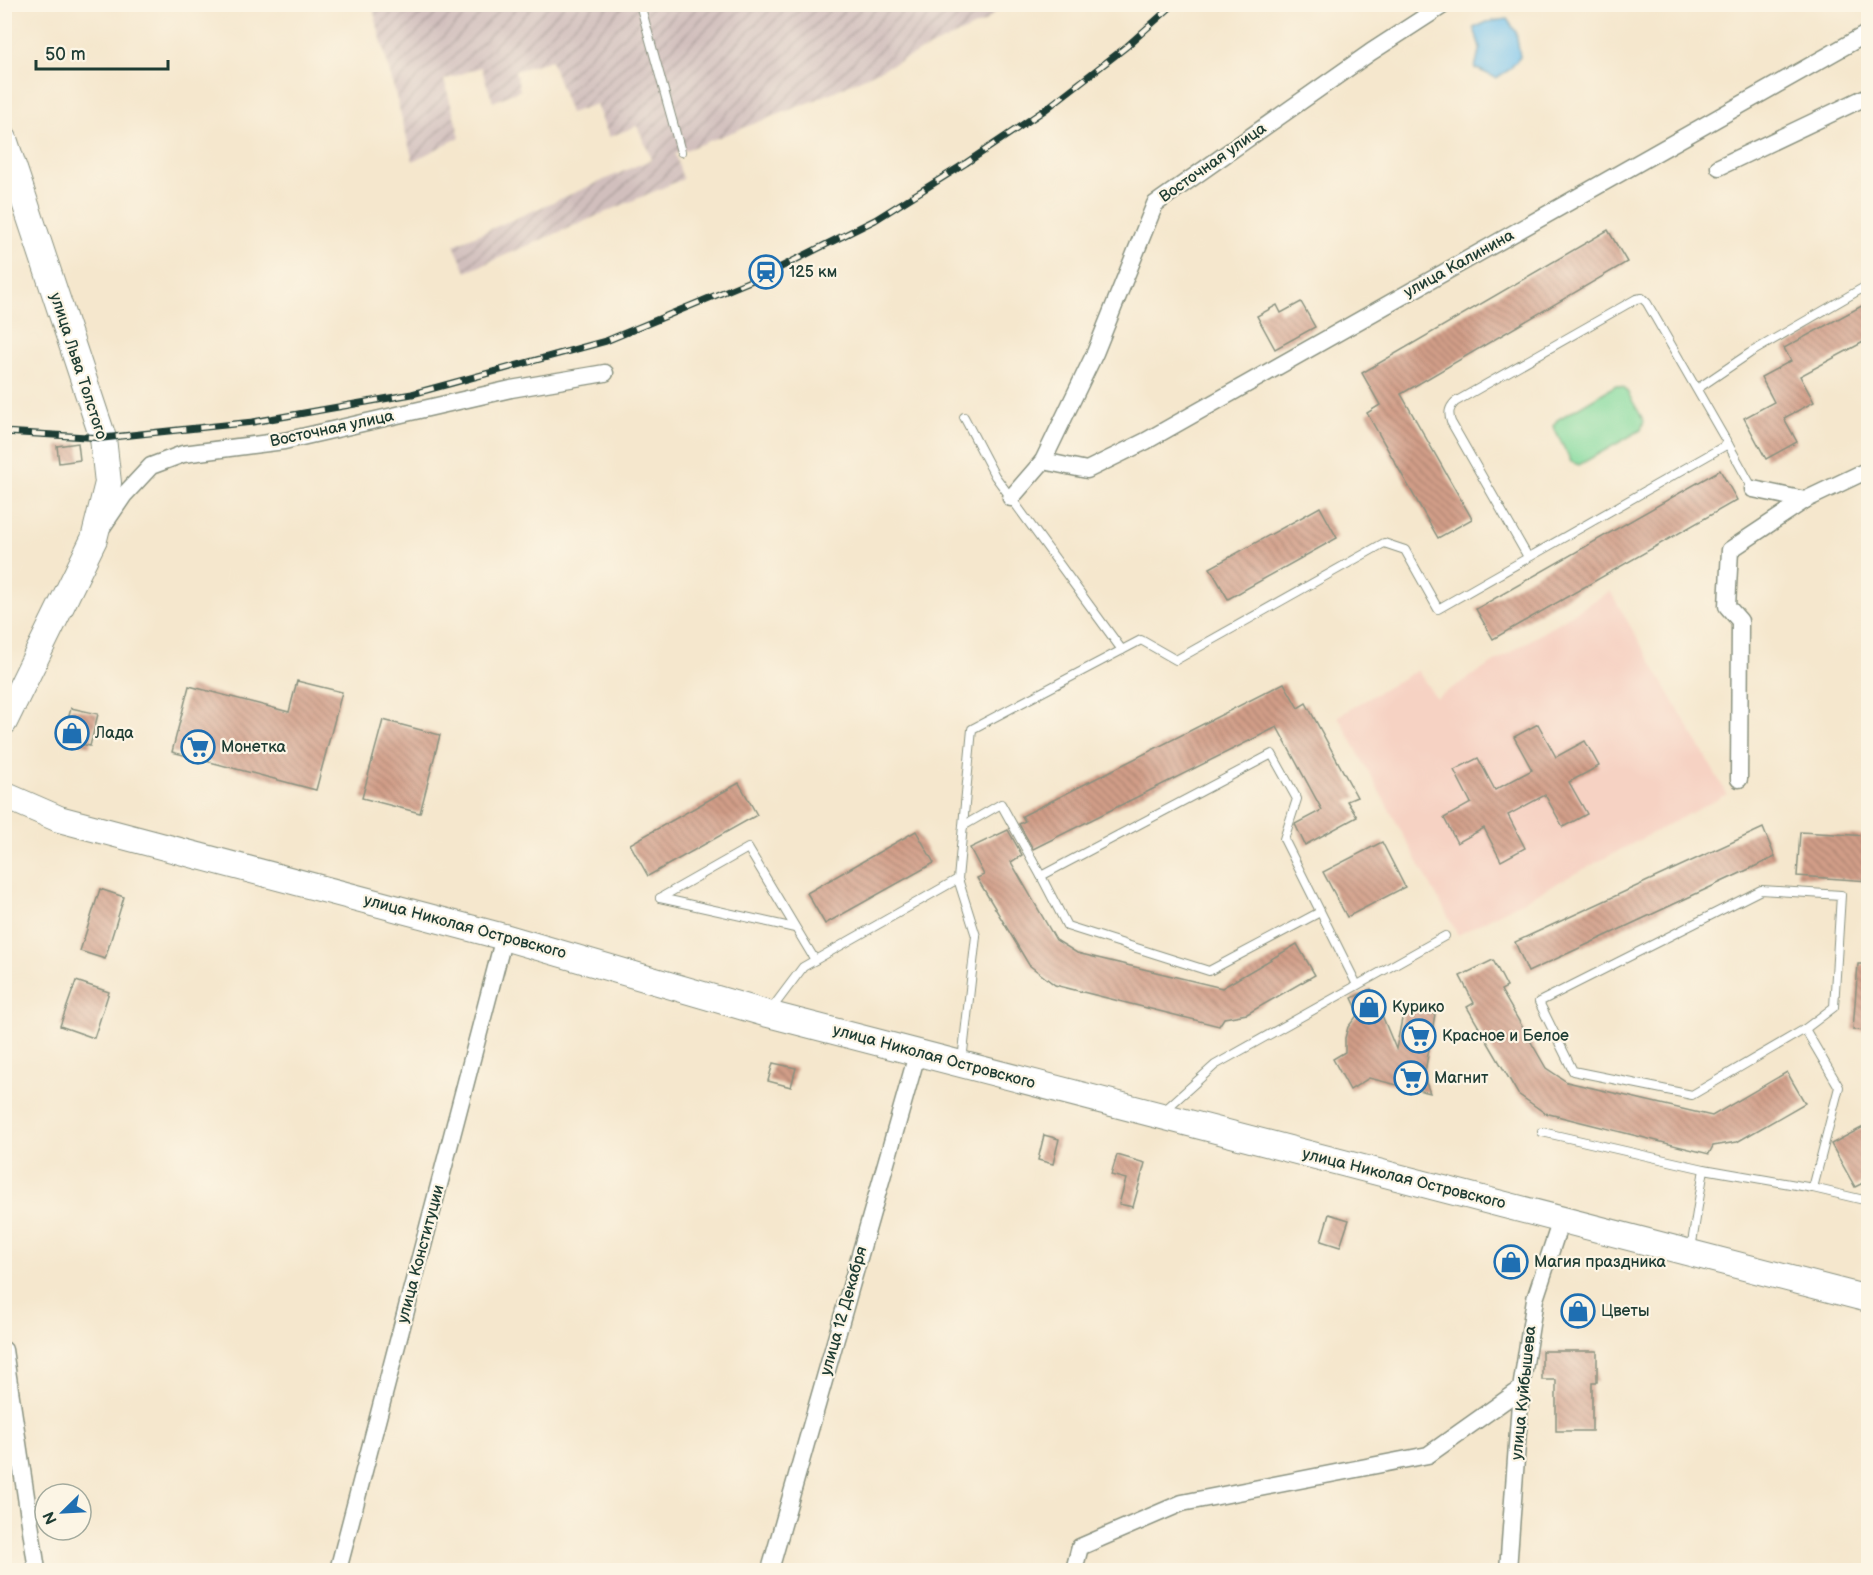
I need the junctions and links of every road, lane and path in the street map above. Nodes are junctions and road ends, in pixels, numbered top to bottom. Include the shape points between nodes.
1 (640, 4) edge
2 (1444, 4) edge
3 (1869, 33) edge
4 (1869, 96) edge
5 (4, 139) edge
6 (681, 152) dead end
7 (1719, 167) dead end
8 (1869, 285) edge
9 (605, 373) dead end
10 (1697, 389) junction
11 (964, 417) dead end
12 (1728, 444) junction
13 (1043, 461) junction
14 (1869, 470) edge
15 (1754, 489) joint
16 (1011, 498) junction
17 (1805, 500) junction
18 (94, 539) junction
19 (1528, 557) junction
20 (1122, 650) junction
21 (4, 722) edge
22 (1739, 779) dead end
23 (4, 795) edge
24 (963, 826) junction
25 (1041, 876) junction
26 (958, 879) junction
27 (1320, 912) junction
28 (795, 928) junction
29 (1445, 936) dead end
30 (504, 937) junction
31 (815, 960) junction
32 (1357, 985) junction
33 (768, 1014) junction
34 (1804, 1029) junction
35 (918, 1051) junction
36 (961, 1064) junction
37 (1159, 1116) junction
38 (1542, 1132) dead end
39 (1704, 1169) junction
40 (1814, 1188) junction
41 (1869, 1201) edge
42 (1561, 1220) junction
43 (1690, 1253) junction
44 (1869, 1299) edge
45 (4, 1350) edge
46 (1521, 1389) junction
47 (37, 1570) edge
48 (338, 1570) edge
49 (770, 1570) edge
50 (1074, 1570) edge
51 (1508, 1570) edge

1 - 6 lane
2 - 13 street, Восточная улица via 1155,204 1095,353
3 - 13 street, улица Калинина via 1146,441 1087,470
4 - 7 street
5 - 18 main road, улица Льва Толстого via 103,438 108,483
8 - 10 lane via 1750,353
9 - 18 street, Восточная улица via 511,389 284,441 183,454 151,466 124,495
10 - 12 lane
10 - 19 lane via 1645,299 1640,298 1451,406 1451,422
11 - 16 lane
12 - 15 lane
12 - 19 lane
13 - 16 street, Восточная улица
14 - 17 street
15 - 17 street
16 - 20 lane
17 - 22 street via 1730,550 1727,606 1740,621
18 - 21 main road, улица Льва Толстого
19 - 20 lane via 1438,609 1405,550 1384,543 1176,660 1141,640
20 - 24 lane via 972,729
23 - 30 main road, улица Николая Островского via 59,819
24 - 25 lane via 1001,804
24 - 26 lane
25 - 27 lane via 1067,926 1209,971
25 - 27 lane via 1272,754 1297,799 1284,839
26 - 31 lane
26 - 36 lane via 976,936
27 - 32 lane
28 - 28 lane via 748,848 660,898 682,903
28 - 31 lane
29 - 32 lane
30 - 33 main road, улица Николая Островского
30 - 48 street, улица Конституции
31 - 33 lane via 803,967
32 - 37 lane via 1215,1065
33 - 35 main road, улица Николая Островского
34 - 34 lane via 1834,1007 1841,895 1761,890 1539,1002 1573,1071 1692,1095
34 - 40 lane via 1839,1087
35 - 36 main road, улица Николая Островского
35 - 49 street, улица 12 Декабря
36 - 37 main road, улица Николая Островского
37 - 42 main road, улица Николая Островского
38 - 39 lane
39 - 40 lane
39 - 43 lane
40 - 41 lane
42 - 43 main road, улица Николая Островского
42 - 46 street, улица Куйбышева via 1535,1299
43 - 44 main road, улица Николая Островского
45 - 47 street
46 - 50 street via 1428,1455 1182,1503 1080,1547
46 - 51 street, улица Куйбышева

